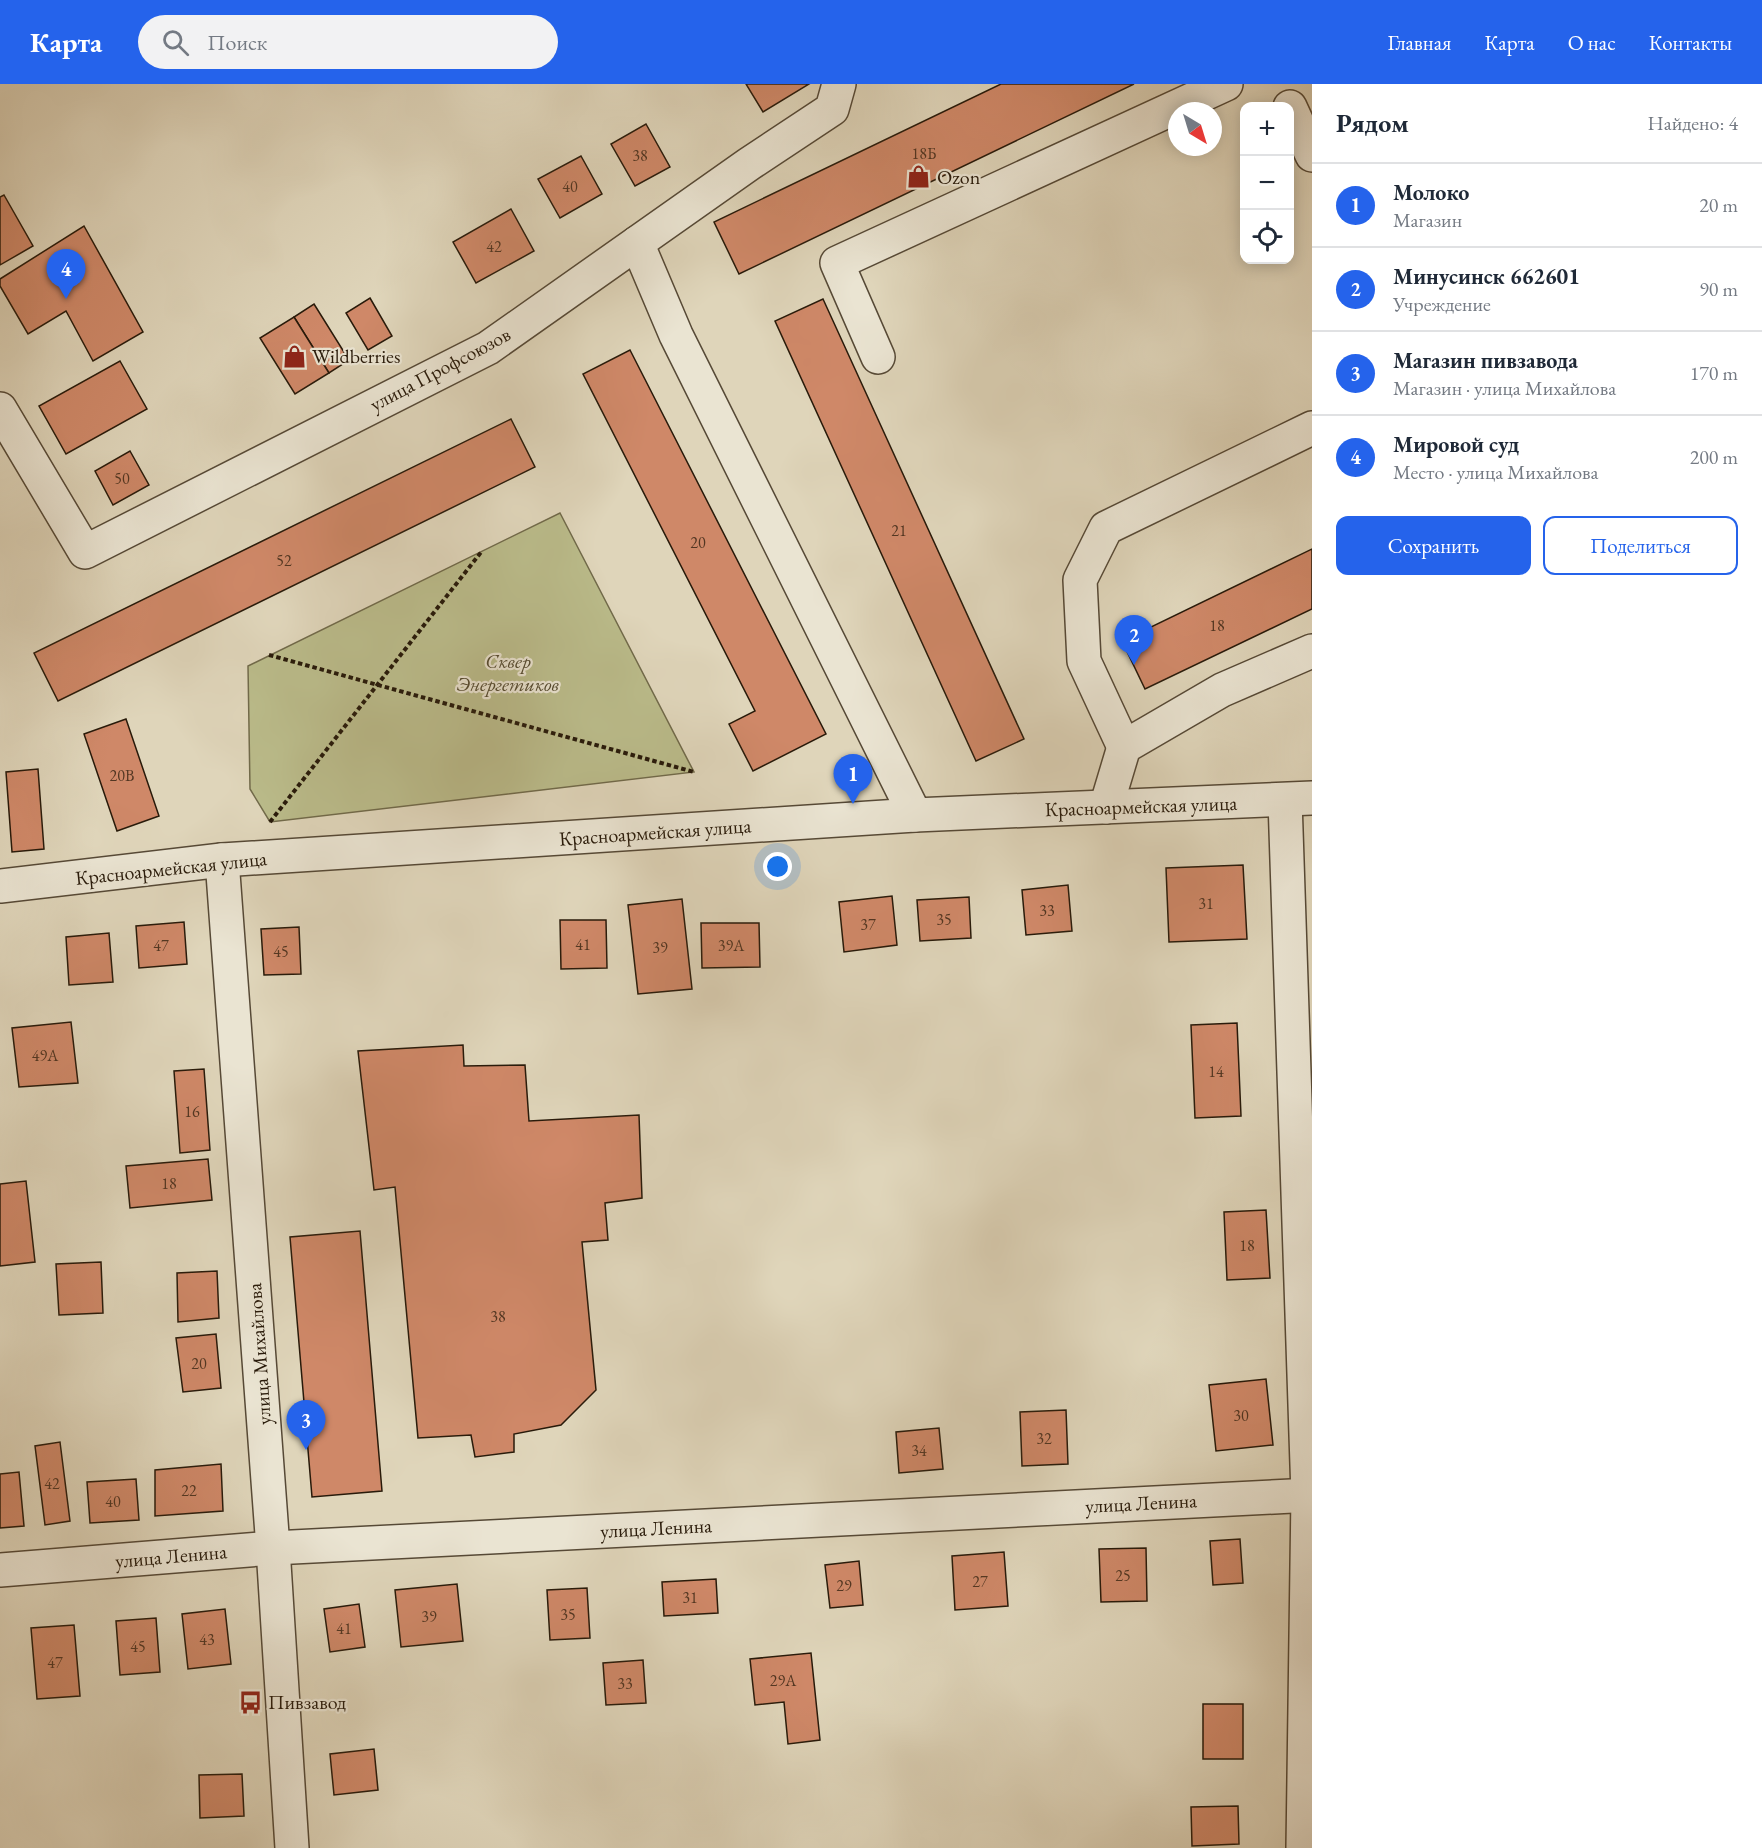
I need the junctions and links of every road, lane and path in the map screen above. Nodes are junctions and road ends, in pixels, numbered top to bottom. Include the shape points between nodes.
1 (1226, 84) edge
2 (1279, 84) edge
3 (836, 96) edge
4 (1287, 102) edge
5 (1294, 117) edge
6 (1312, 155) edge
7 (638, 243) junction
8 (878, 357) dead end
9 (0, 409) edge
10 (1312, 428) edge
11 (482, 551) dead end
12 (1312, 651) edge
13 (269, 656) dead end
14 (377, 685) junction
15 (1124, 747) junction
16 (694, 772) dead end
17 (1298, 799) edge
18 (1106, 807) junction
19 (915, 815) junction
20 (270, 822) dead end
21 (222, 860) junction
22 (0, 886) edge
23 (1310, 1495) edge
24 (273, 1548) junction
25 (0, 1570) edge
26 (292, 1848) edge
27 (1303, 1848) edge

1 - 8 street via 837,263
2 - 4 street
3 - 7 street, улица Профсоюзов
5 - 6 street
7 - 9 street, улица Профсоюзов via 488,348 85,552
7 - 19 street via 676,335
10 - 15 street via 1106,528 1080,580 1084,661
11 - 14 path
12 - 15 street via 1222,690
13 - 14 path
14 - 16 path
14 - 20 path
15 - 18 street
17 - 18 street, Красноармейская улица
17 - 23 street
18 - 19 street, Красноармейская улица
19 - 21 street, Красноармейская улица
21 - 22 street, Красноармейская улица
21 - 24 street, улица Михайлова
23 - 24 street, улица Ленина
23 - 27 street
24 - 25 street, улица Ленина
24 - 26 street, улица Михайлова

